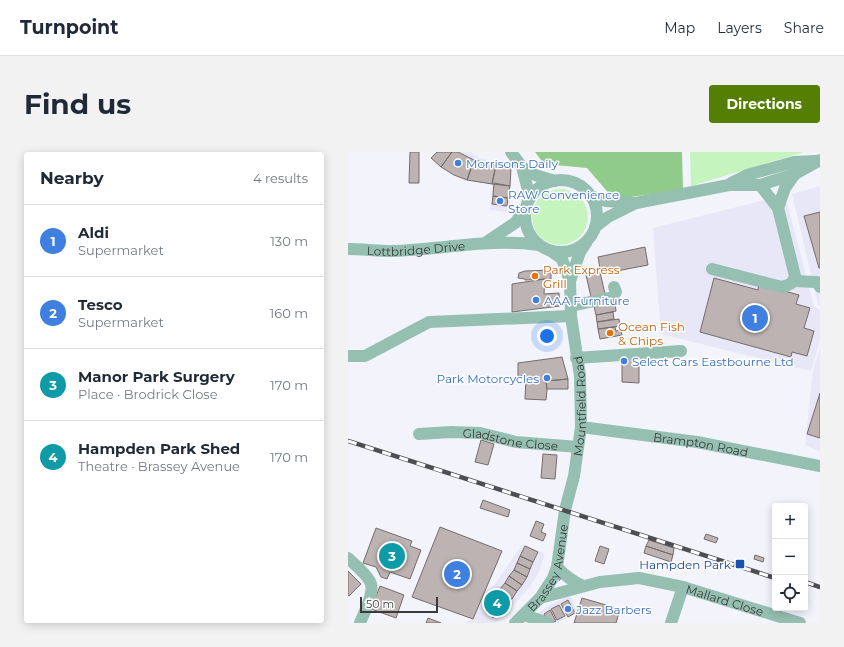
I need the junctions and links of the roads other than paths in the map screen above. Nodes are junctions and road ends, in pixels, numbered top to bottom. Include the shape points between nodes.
1 (511, 152) edge
2 (818, 160) edge
3 (522, 167) junction
4 (795, 174) junction
5 (556, 181) junction
6 (760, 184) junction
7 (729, 185) junction
8 (590, 196) junction
9 (530, 198) junction
10 (636, 203) junction
11 (778, 208) junction
12 (525, 210) junction
13 (595, 227) junction
14 (587, 240) junction
15 (484, 244) junction
16 (539, 245) junction
17 (348, 249) edge
18 (551, 251) junction
19 (712, 269) dead end
20 (570, 281) junction
21 (794, 281) junction
22 (818, 285) edge
23 (614, 287) dead end
24 (571, 311) junction
25 (681, 351) dead end
26 (348, 356) edge
27 (576, 358) junction
28 (581, 427) junction
29 (419, 434) dead end
30 (578, 447) junction
31 (820, 466) edge
32 (567, 506) joint
33 (348, 558) edge
34 (557, 567) junction
35 (583, 586) junction
36 (683, 587) junction
37 (540, 598) junction
38 (520, 619) edge
39 (778, 619) edge
40 (360, 623) edge
41 (548, 623) edge
42 (671, 623) edge
43 (800, 623) edge

1 - 3 street
2 - 4 street
2 - 7 street via 794,162 747,175
3 - 5 street via 534,175
3 - 9 street
4 - 6 street
4 - 11 street via 785,188
5 - 8 street via 575,184
5 - 9 street via 545,184
6 - 7 street
6 - 11 street
7 - 10 street
8 - 10 street via 606,201
8 - 13 street via 596,211
9 - 12 street
10 - 13 street via 608,217
11 - 21 street via 796,276
12 - 15 street, Lottbridge Drive via 515,223
12 - 16 street via 527,230
13 - 14 street
14 - 18 street via 571,251
14 - 20 street, Mountfield Road
15 - 16 street, Lottbridge Drive
15 - 17 street, Lottbridge Drive via 391,251
16 - 18 street
18 - 20 street, Mountfield Road via 562,259
19 - 21 street via 782,286
20 - 24 street, Mountfield Road
21 - 22 street
23 - 24 street via 616,292 613,296
24 - 26 street via 428,322 366,356
24 - 27 street, Mountfield Road
25 - 27 street
27 - 28 street, Mountfield Road via 580,376
28 - 30 street, Mountfield Road
28 - 31 street, Brampton Road via 697,442
29 - 30 street, Gladstone Close via 480,432 516,442
30 - 32 street, Mountfield Road
32 - 34 street, Brassey Avenue
33 - 40 street via 371,584 372,591
34 - 35 street via 573,582
34 - 37 street, Brassey Avenue
35 - 36 street via 639,578
35 - 37 street
36 - 39 street, Mallard Close
36 - 42 street, Mallard Close
37 - 38 street, Brassey Avenue
38 - 41 street
39 - 43 street, Mallard Close

